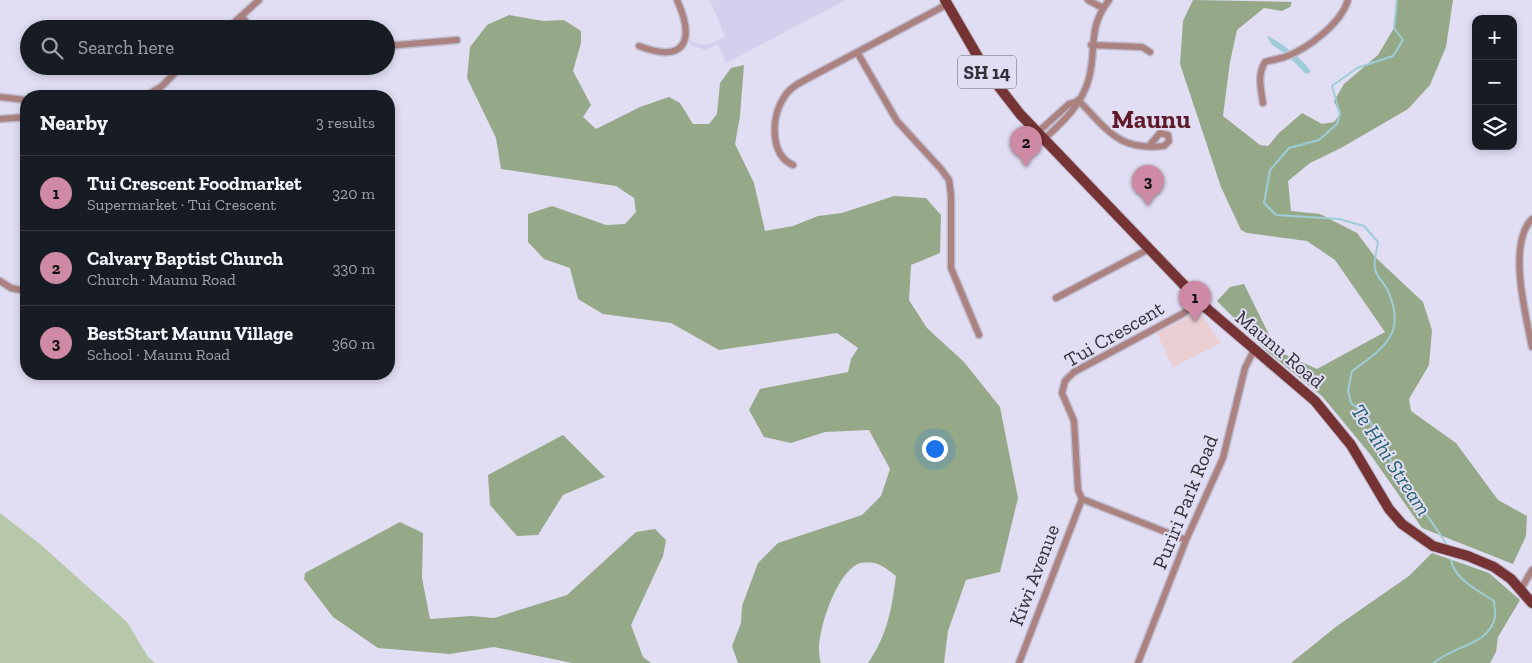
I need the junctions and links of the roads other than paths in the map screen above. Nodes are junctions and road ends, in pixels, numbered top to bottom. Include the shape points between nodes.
1 (259, 0) edge
2 (676, 0) edge
3 (1088, 0) edge
4 (1109, 0) edge
5 (1348, 0) edge
6 (947, 2) edge
7 (1103, 8) junction
8 (242, 17) junction
9 (238, 20) edge
10 (244, 20) edge
11 (457, 40) dead end
12 (395, 45) edge
13 (1091, 45) junction
14 (639, 46) dead end
15 (857, 52) junction
16 (1150, 52) dead end
17 (173, 75) edge
18 (156, 90) edge
19 (0, 97) edge
20 (20, 99) edge
21 (1077, 101) junction
22 (1263, 102) dead end
23 (20, 117) edge
24 (0, 119) edge
25 (1041, 136) junction
26 (1150, 145) dead end
27 (793, 165) dead end
28 (1532, 219) edge
29 (1150, 249) junction
30 (0, 281) edge
31 (20, 290) edge
32 (1056, 298) dead end
33 (1199, 301) junction
34 (979, 335) dead end
35 (1532, 348) edge
36 (1254, 350) junction
37 (1082, 499) junction
38 (1186, 540) junction
39 (1532, 570) edge
40 (1521, 589) junction
41 (1532, 603) edge
42 (1019, 663) edge
43 (1139, 663) edge

1 - 8 street
2 - 14 street via 687,25 682,44 672,52 660,54
3 - 7 street
4 - 7 street
5 - 22 street via 1332,26 1293,53 1265,62 1261,69
6 - 15 street
6 - 25 main road, Maunu Road / SH 14 via 998,88
7 - 13 street
8 - 9 street
8 - 10 street
11 - 12 street
13 - 16 street via 1142,47
13 - 21 street via 1090,76
15 - 27 street via 795,85 783,98 776,114 776,142 783,158
15 - 34 street via 897,121 949,180 953,277
17 - 18 street
19 - 20 street
21 - 25 street via 1069,104
21 - 26 street via 1120,141 1134,146
23 - 24 street
25 - 29 main road, Maunu Road / SH 14
28 - 35 street via 1523,234 1519,268
29 - 32 street
29 - 33 main road, Maunu Road / SH 14
30 - 31 street
33 - 36 main road, Maunu Road / SH 14
33 - 37 street, Tui Crescent via 1184,313 1074,372 1065,381 1062,393 1074,421 1078,490
36 - 38 street, Puriri Park Road via 1245,368 1223,458
36 - 40 main road, Maunu Road / SH 14 via 1301,388 1328,416 1362,461 1389,509 1409,530 1433,546 1494,567
37 - 38 street
37 - 42 street, Kiwi Avenue
38 - 43 street, Puriri Park Road
39 - 40 street
40 - 41 main road, Maunu Road / SH 14

